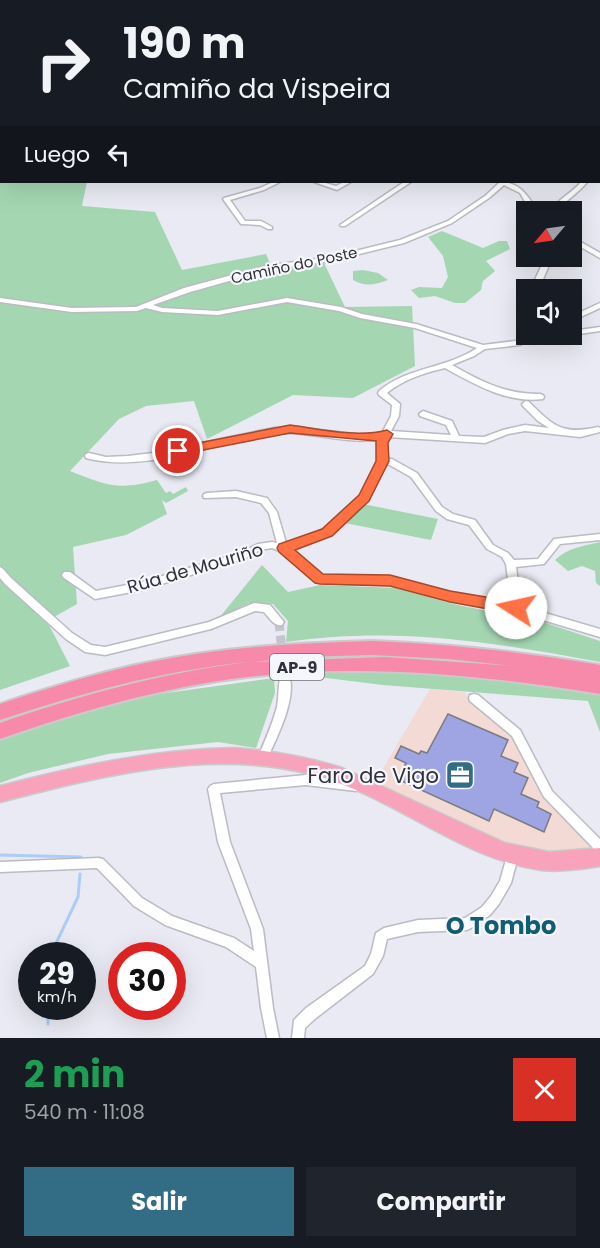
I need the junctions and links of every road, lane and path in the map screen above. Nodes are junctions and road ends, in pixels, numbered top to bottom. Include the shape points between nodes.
1 (275, 183) edge
2 (320, 183) edge
3 (346, 183) edge
4 (406, 183) edge
5 (502, 183) edge
6 (505, 183) edge
7 (583, 183) edge
8 (528, 201) edge
9 (560, 201) edge
10 (343, 225) dead end
11 (270, 228) dead end
12 (582, 245) edge
13 (600, 256) edge
14 (0, 300) edge
15 (600, 305) edge
16 (147, 306) junction
17 (582, 314) edge
18 (600, 329) edge
19 (582, 332) edge
20 (516, 344) edge
21 (483, 347) junction
22 (446, 365) junction
23 (540, 397) dead end
24 (526, 404) dead end
25 (423, 414) dead end
26 (600, 430) edge
27 (563, 432) junction
28 (387, 434) junction
29 (457, 439) junction
30 (89, 456) dead end
31 (389, 461) dead end
32 (207, 496) dead end
33 (600, 537) edge
34 (284, 548) junction
35 (511, 564) junction
36 (0, 571) edge
37 (67, 575) dead end
38 (516, 608) junction
39 (279, 622) dead end
40 (600, 633) edge
41 (600, 673) edge
42 (285, 677) tunnel mouth
43 (600, 687) edge
44 (474, 698) dead end
45 (0, 712) edge
46 (0, 731) edge
47 (263, 757) junction
48 (367, 787) junction
49 (0, 794) edge
50 (600, 847) edge
51 (513, 854) junction
52 (600, 857) edge
53 (0, 867) edge
54 (262, 964) junction
55 (273, 1038) edge
56 (298, 1038) edge

1 - 11 street via 226,199 243,223 261,223
2 - 3 street via 338,188
4 - 10 street
5 - 16 street, Camiño do Poste via 450,222 424,234 331,259 268,268 187,290
6 - 8 street via 522,192
7 - 9 street
12 - 13 street
14 - 16 street, Camiño do Poste via 72,310
15 - 17 street
16 - 21 street via 218,313 287,300 416,326
18 - 19 street
20 - 21 street
21 - 22 street
22 - 23 street via 515,397
22 - 28 street via 398,382 382,393 396,404
24 - 27 street
25 - 29 street via 449,423
26 - 27 street
27 - 29 street via 525,428 485,440
28 - 29 street
28 - 30 street via 345,436 290,429 139,458 103,461
28 - 34 street via 381,443 383,461 364,498 327,532
31 - 35 street via 414,475 444,513 472,522 490,547 505,555
32 - 34 street via 236,494 264,500 273,512
33 - 35 street via 557,541 541,562
34 - 37 street, Rúa de Mouriño via 258,547 243,556 141,586 95,595
34 - 38 street, Rúa de Mouriño via 320,579 390,581
35 - 38 street
36 - 39 street via 69,636 89,649 105,651 210,625 254,607 267,608
38 - 40 street, Rúa de Mouriño
41 - 45 highway, AP-9 via 544,661 453,651 294,650 209,659 122,675
42 - 47 street via 282,708
43 - 46 highway, AP-9 via 445,666 355,664 254,669 150,686 60,709
44 - 50 street via 516,733 548,794
47 - 48 highway via 315,767
47 - 49 highway via 222,754 125,765
48 - 51 highway
48 - 54 street via 306,780 214,789 224,843 257,929
51 - 52 highway via 534,860 575,862
51 - 56 street via 506,883 486,911 467,924 418,926 384,934 369,970 311,1013 300,1025
53 - 54 street via 99,863 138,902 169,921 230,942
54 - 55 street

